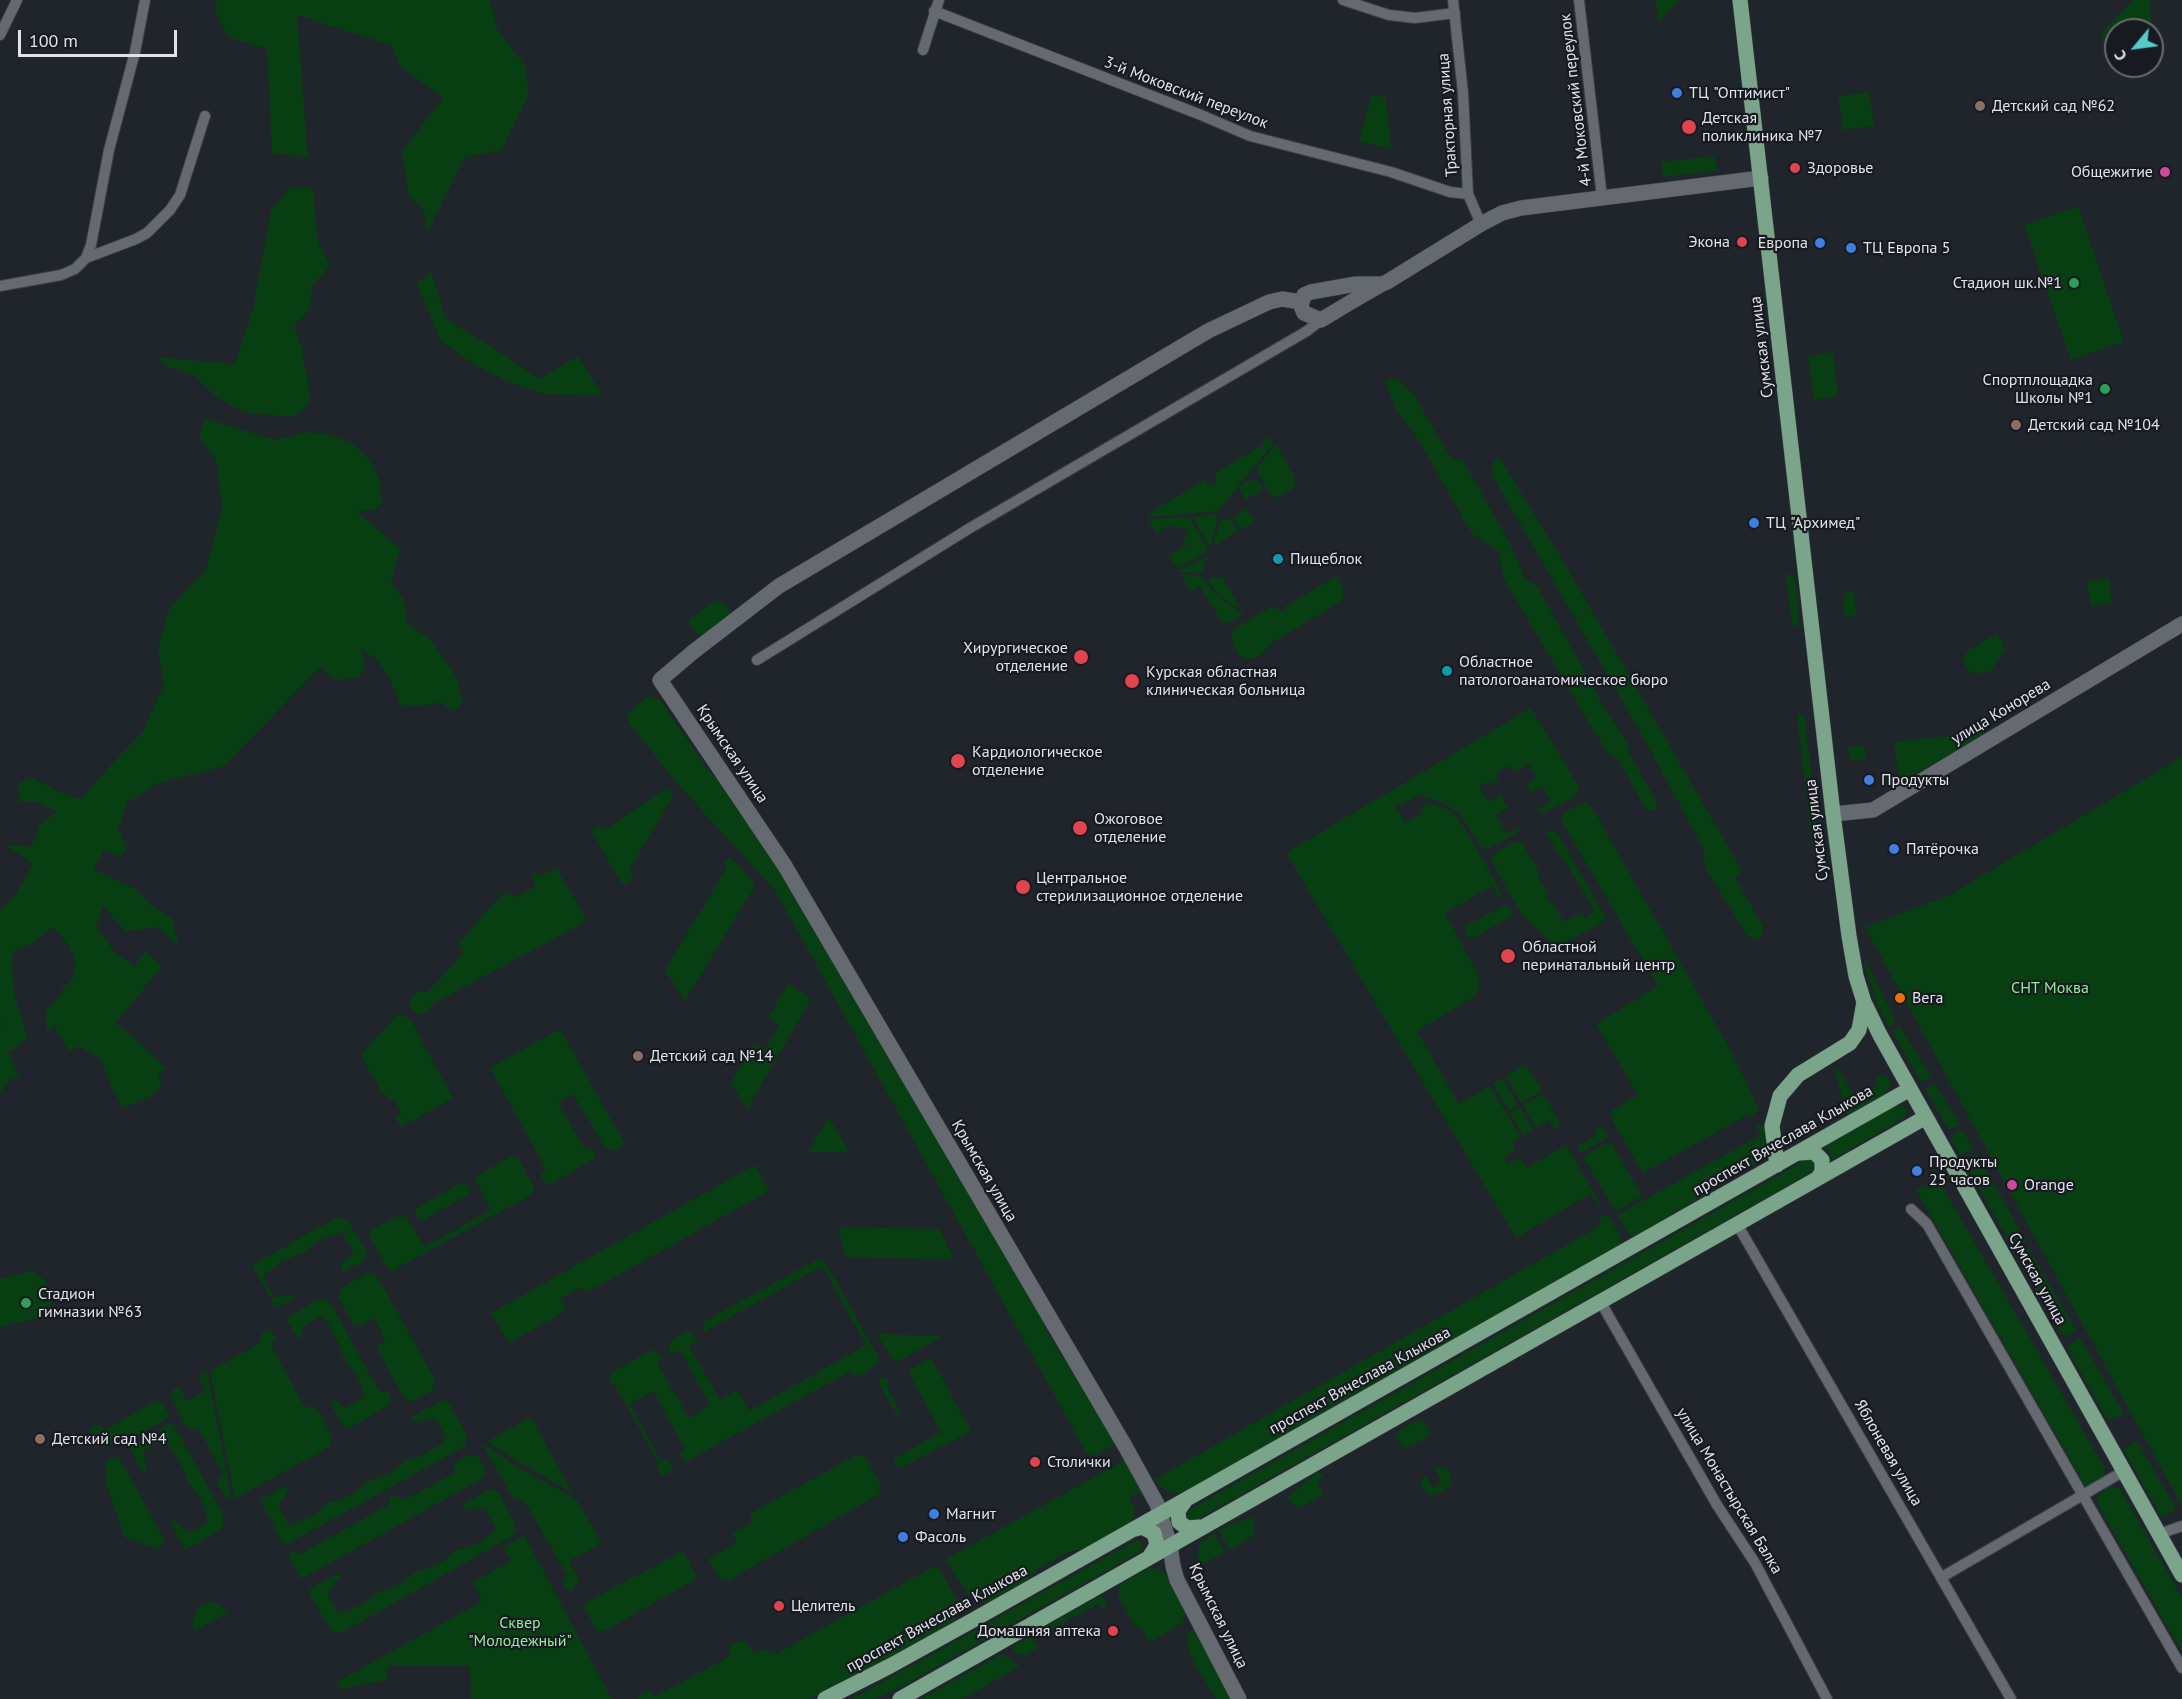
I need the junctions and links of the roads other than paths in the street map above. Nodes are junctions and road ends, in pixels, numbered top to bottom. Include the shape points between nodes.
1 (17, 0) edge
2 (145, 0) edge
3 (939, 0) edge
4 (1343, 0) edge
5 (1454, 0) edge
6 (1579, 0) edge
7 (1740, 0) edge
8 (934, 11) junction
9 (1455, 13) junction
10 (0, 35) edge
11 (923, 50) dead end
12 (205, 116) dead end
13 (1761, 178) junction
14 (1468, 194) junction
15 (1602, 197) junction
16 (1481, 224) junction
17 (86, 258) junction
18 (1382, 284) junction
19 (0, 286) edge
20 (1301, 302) junction
21 (1321, 320) junction
22 (2182, 624) edge
23 (757, 660) dead end
24 (1833, 814) junction
25 (1864, 1002) junction
26 (1910, 1089) junction
27 (1926, 1117) junction
28 (1799, 1153) junction
29 (1777, 1165) junction
30 (1817, 1179) junction
31 (1911, 1209) dead end
32 (1737, 1224) junction
33 (1600, 1301) junction
34 (2124, 1471) junction
35 (2082, 1494) junction
36 (1185, 1501) junction
37 (1161, 1514) junction
38 (2182, 1526) edge
39 (1201, 1527) junction
40 (1135, 1529) junction
41 (2159, 1534) junction
42 (1170, 1545) junction
43 (1150, 1556) junction
44 (2182, 1575) edge
45 (1942, 1577) junction
46 (2182, 1668) edge
47 (825, 1699) edge
48 (900, 1699) edge
49 (1239, 1699) edge
50 (1827, 1699) edge
51 (2011, 1699) edge

1 - 10 street
2 - 17 street
3 - 8 street
4 - 9 street via 1389,15 1414,18
5 - 9 street, Тракторная улица
6 - 15 street, 4-й Моковский переулок
7 - 13 main road, Сумская улица
8 - 11 street
8 - 14 street, 3-й Моковский переулок via 1250,136
9 - 14 street, Тракторная улица
12 - 17 street via 180,195 170,210 147,233
13 - 15 street
13 - 24 main road, Сумская улица
14 - 16 street, Тракторная улица
15 - 16 street via 1521,208
16 - 18 street
17 - 19 street via 61,275
18 - 20 street via 1311,292
18 - 21 street
20 - 21 street via 1304,313
20 - 37 street, Крымская улица via 1269,302 1208,331 779,586 660,680 813,912
21 - 23 street via 970,528
22 - 24 street, улица Конорева via 1872,810
24 - 25 main road, Сумская улица via 1851,954
25 - 26 main road, Сумская улица
25 - 29 main road via 1859,1030 1850,1043 1798,1075 1780,1096 1772,1126
26 - 27 main road, Сумская улица
26 - 28 main road, проспект Вячеслава Клыкова
27 - 30 main road
27 - 34 main road, Сумская улица
28 - 29 main road, проспект Вячеслава Клыкова
28 - 30 main road via 1814,1152 1822,1160 1822,1172
29 - 36 main road, проспект Вячеслава Клыкова
30 - 32 main road
31 - 35 street via 1927,1224
32 - 33 main road
32 - 45 street, Яблоневая улица
33 - 39 main road
33 - 50 street, улица Монастырская Балка via 1717,1505 1755,1563
34 - 35 street
34 - 41 main road, Сумская улица
35 - 45 street
35 - 46 street
36 - 37 main road, проспект Вячеслава Клыкова
36 - 39 main road via 1178,1511 1179,1522 1187,1528
37 - 40 main road, проспект Вячеслава Клыкова
37 - 42 street, Крымская улица
38 - 41 street
39 - 42 main road
40 - 43 main road via 1142,1527 1154,1533 1157,1545
40 - 47 main road, проспект Вячеслава Клыкова
41 - 44 main road, Сумская улица
42 - 43 main road
42 - 49 street, Крымская улица via 1178,1580
43 - 48 main road
45 - 51 street, Яблоневая улица

